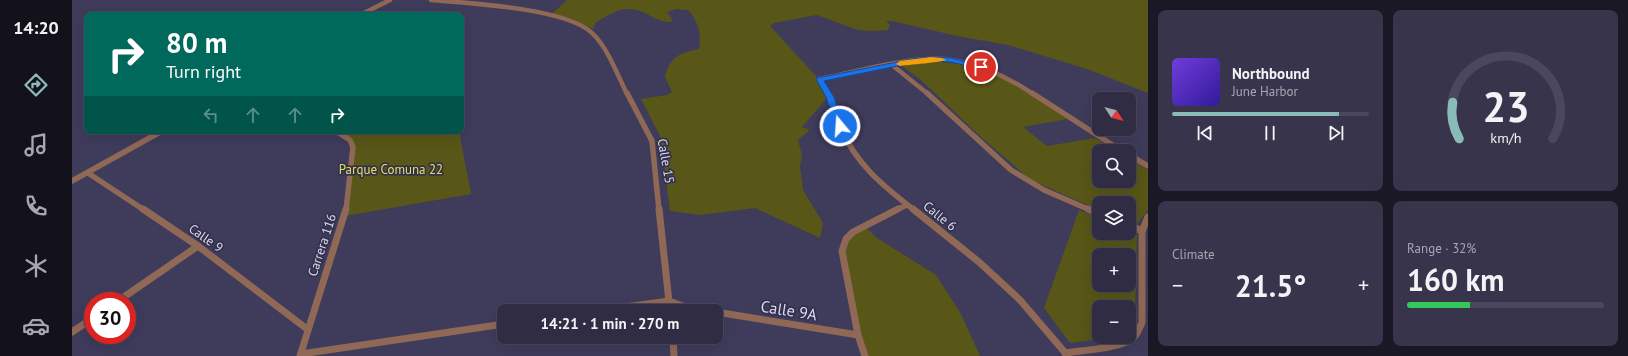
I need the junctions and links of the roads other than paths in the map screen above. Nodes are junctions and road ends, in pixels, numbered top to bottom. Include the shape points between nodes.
1 (390, 0) edge
2 (431, 0) edge
3 (366, 12) edge
4 (892, 65) junction
5 (157, 134) edge
6 (341, 134) edge
7 (1111, 144) edge
8 (1136, 159) edge
9 (1148, 166) edge
10 (88, 173) junction
11 (72, 181) edge
12 (907, 205) junction
13 (1092, 211) edge
14 (1148, 217) edge
15 (1136, 228) edge
16 (1142, 231) junction
17 (198, 246) junction
18 (131, 292) edge
19 (670, 301) junction
20 (648, 304) edge
21 (676, 304) edge
22 (723, 313) edge
23 (84, 324) edge
24 (497, 325) edge
25 (306, 329) junction
26 (72, 332) edge
27 (858, 335) junction
28 (673, 344) edge
29 (1067, 354) edge
30 (300, 355) edge
31 (674, 356) edge
32 (865, 356) edge

1 - 3 street
2 - 19 street, Calle 15 via 540,13 569,21 588,30 600,41 652,141
4 - 7 street via 931,59 951,60 996,72
4 - 12 street, Calle 6 via 820,79 854,155 876,180
4 - 13 street via 930,95 1011,170 1044,190
5 - 10 street
6 - 25 street, Carrera 116 via 350,140 353,147 345,216
8 - 9 street
10 - 11 street
10 - 17 street, Calle 9
12 - 27 street via 853,232 846,239 842,251
12 - 29 street, Calle 6 via 1000,281
14 - 16 street
15 - 16 street
16 - 29 street via 1140,331 1128,342
17 - 18 street
17 - 25 street, Calle 9
19 - 20 street
19 - 21 street
22 - 27 street, Calle 9A
23 - 26 street
24 - 30 street
25 - 30 street, Carrera 116
27 - 32 street
28 - 31 street

